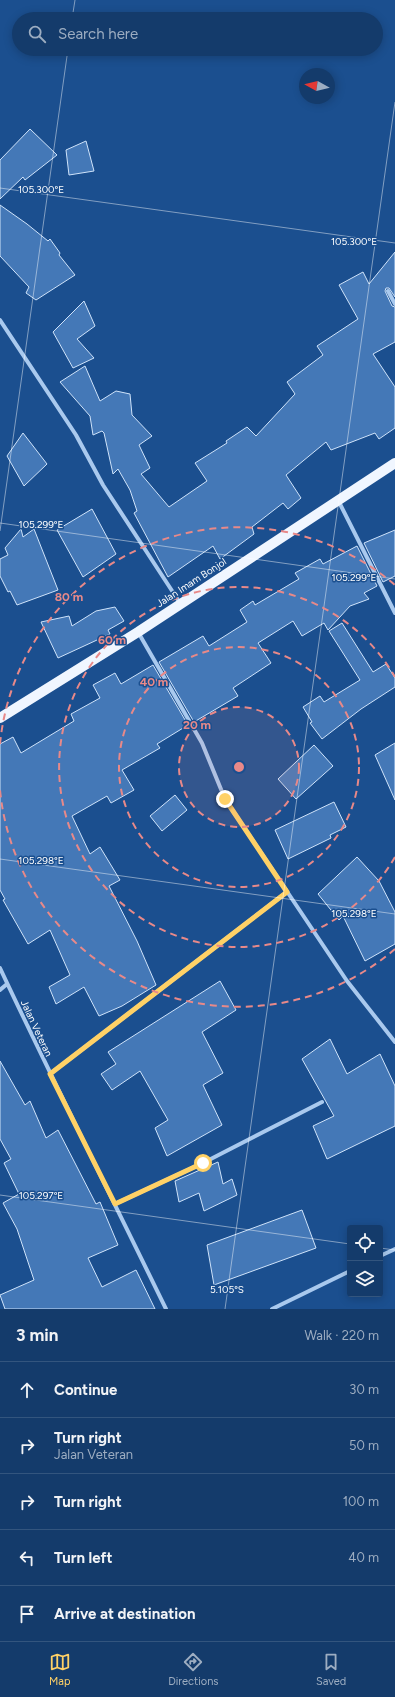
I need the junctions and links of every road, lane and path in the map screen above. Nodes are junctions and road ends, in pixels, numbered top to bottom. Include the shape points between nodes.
1 (388, 291) dead end
2 (395, 304) edge
3 (0, 320) edge
4 (395, 463) edge
5 (338, 500) junction
6 (180, 603) junction
7 (395, 613) edge
8 (138, 632) junction
9 (0, 718) edge
10 (287, 892) junction
11 (0, 968) edge
12 (7, 984) junction
13 (0, 990) edge
14 (395, 1042) edge
15 (50, 1074) junction
16 (322, 1102) dead end
17 (115, 1204) junction
18 (395, 1249) edge
19 (383, 1255) edge
20 (347, 1272) edge
21 (166, 1309) edge
22 (272, 1309) edge

1 - 2 street
3 - 6 street via 76,435 103,485
4 - 5 main road, Jalan Imam Bonjol
5 - 6 main road, Jalan Imam Bonjol
5 - 7 street
6 - 8 main road, Jalan Imam Bonjol
8 - 9 main road, Jalan Imam Bonjol
8 - 10 street via 202,743 225,799
10 - 14 street via 347,981
10 - 15 street
11 - 12 street, Jalan Veteran
12 - 13 street
12 - 15 street, Jalan Veteran
15 - 17 street, Jalan Veteran
16 - 17 street via 203,1163
17 - 21 street, Jalan Veteran
18 - 19 street
20 - 22 street

